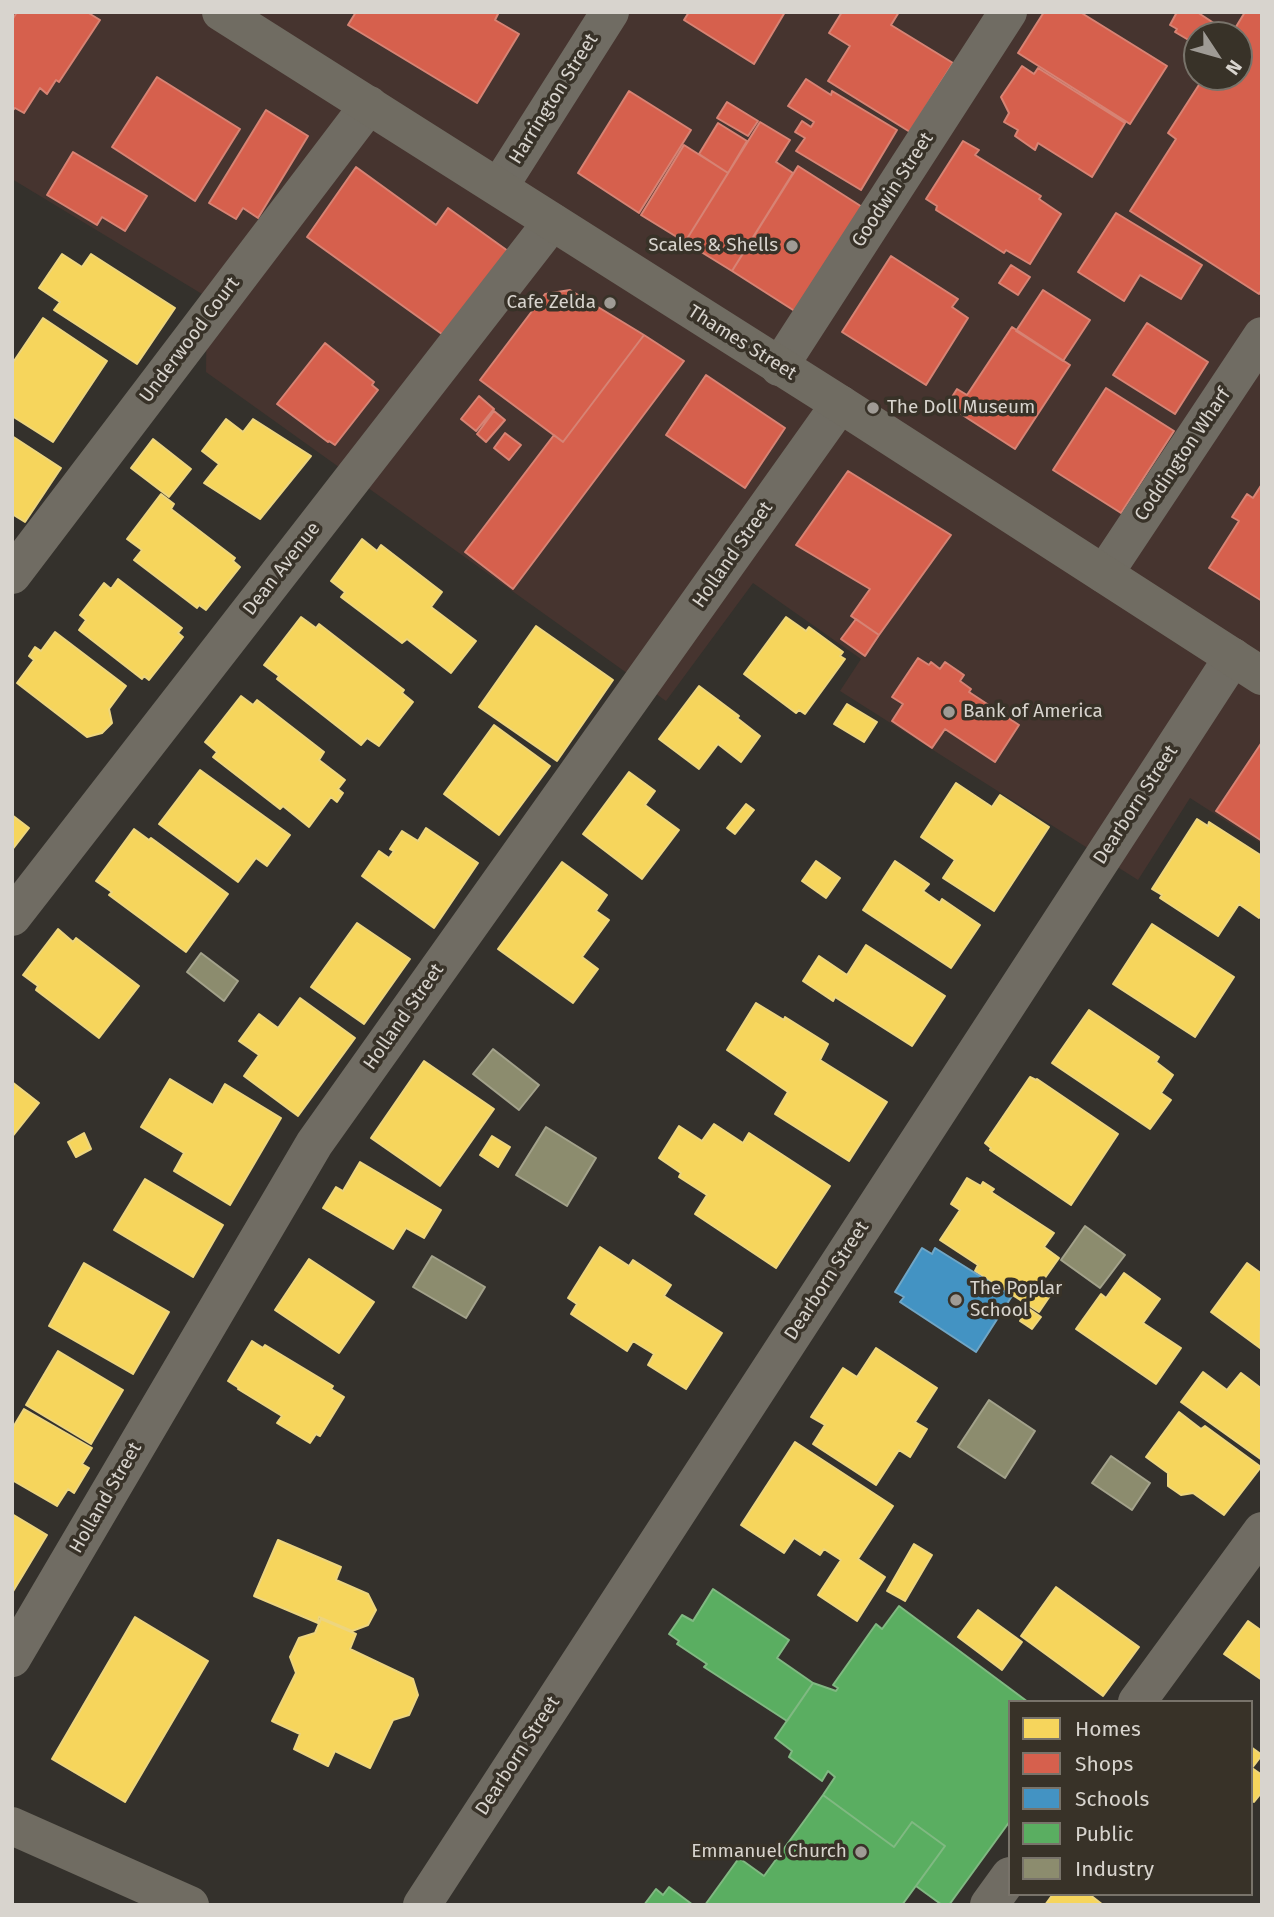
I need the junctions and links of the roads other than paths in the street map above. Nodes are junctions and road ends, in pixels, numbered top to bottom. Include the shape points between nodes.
1 (221, 12) edge
2 (610, 12) edge
3 (1008, 12) edge
4 (369, 105) junction
5 (499, 187) junction
6 (552, 222) junction
7 (1262, 336) edge
8 (779, 367) junction
9 (840, 404) junction
10 (1104, 574) junction
11 (12, 575) edge
12 (1247, 666) edge
13 (12, 917) edge
14 (1262, 1531) edge
15 (12, 1658) edge
16 (1138, 1700) edge
17 (12, 1826) edge
18 (1008, 1879) edge
19 (190, 1905) edge
20 (422, 1905) edge
21 (989, 1905) edge

1 - 4 main road, Thames Street
2 - 5 street, Harrington Street
3 - 8 street, Goodwin Street
4 - 5 main road, Thames Street
4 - 11 street, Underwood Court
5 - 6 main road, Thames Street
6 - 8 main road, Thames Street
6 - 13 street, Dean Avenue
7 - 10 street, Coddington Wharf
8 - 9 main road, Thames Street
9 - 10 main road, Thames Street
9 - 15 street, Holland Street via 314,1144
10 - 12 main road, Thames Street
12 - 20 street, Dearborn Street
14 - 16 street
17 - 19 main road
18 - 21 street

